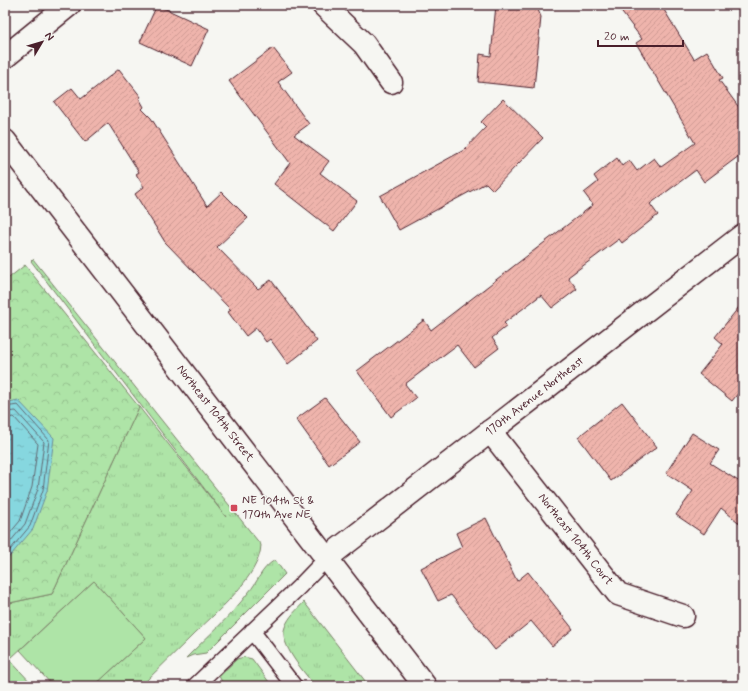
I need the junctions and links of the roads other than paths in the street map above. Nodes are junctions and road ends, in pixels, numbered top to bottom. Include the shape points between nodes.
1 (69, 5) edge
2 (323, 5) edge
3 (5, 57) edge
4 (391, 82) dead end
5 (5, 141) edge
6 (743, 235) edge
7 (490, 431) junction
8 (327, 558) junction
9 (683, 616) dead end
10 (252, 631) junction
11 (195, 686) edge
12 (294, 686) edge
13 (425, 686) edge

1 - 3 street
2 - 4 street via 364,44
5 - 8 street, Northeast 104th Street
6 - 7 street, 170th Avenue Northeast
7 - 8 street, 170th Avenue Northeast
7 - 9 street, Northeast 104th Court via 618,594
8 - 10 lane
8 - 13 street, Northeast 104th Street
10 - 11 lane
10 - 12 lane

